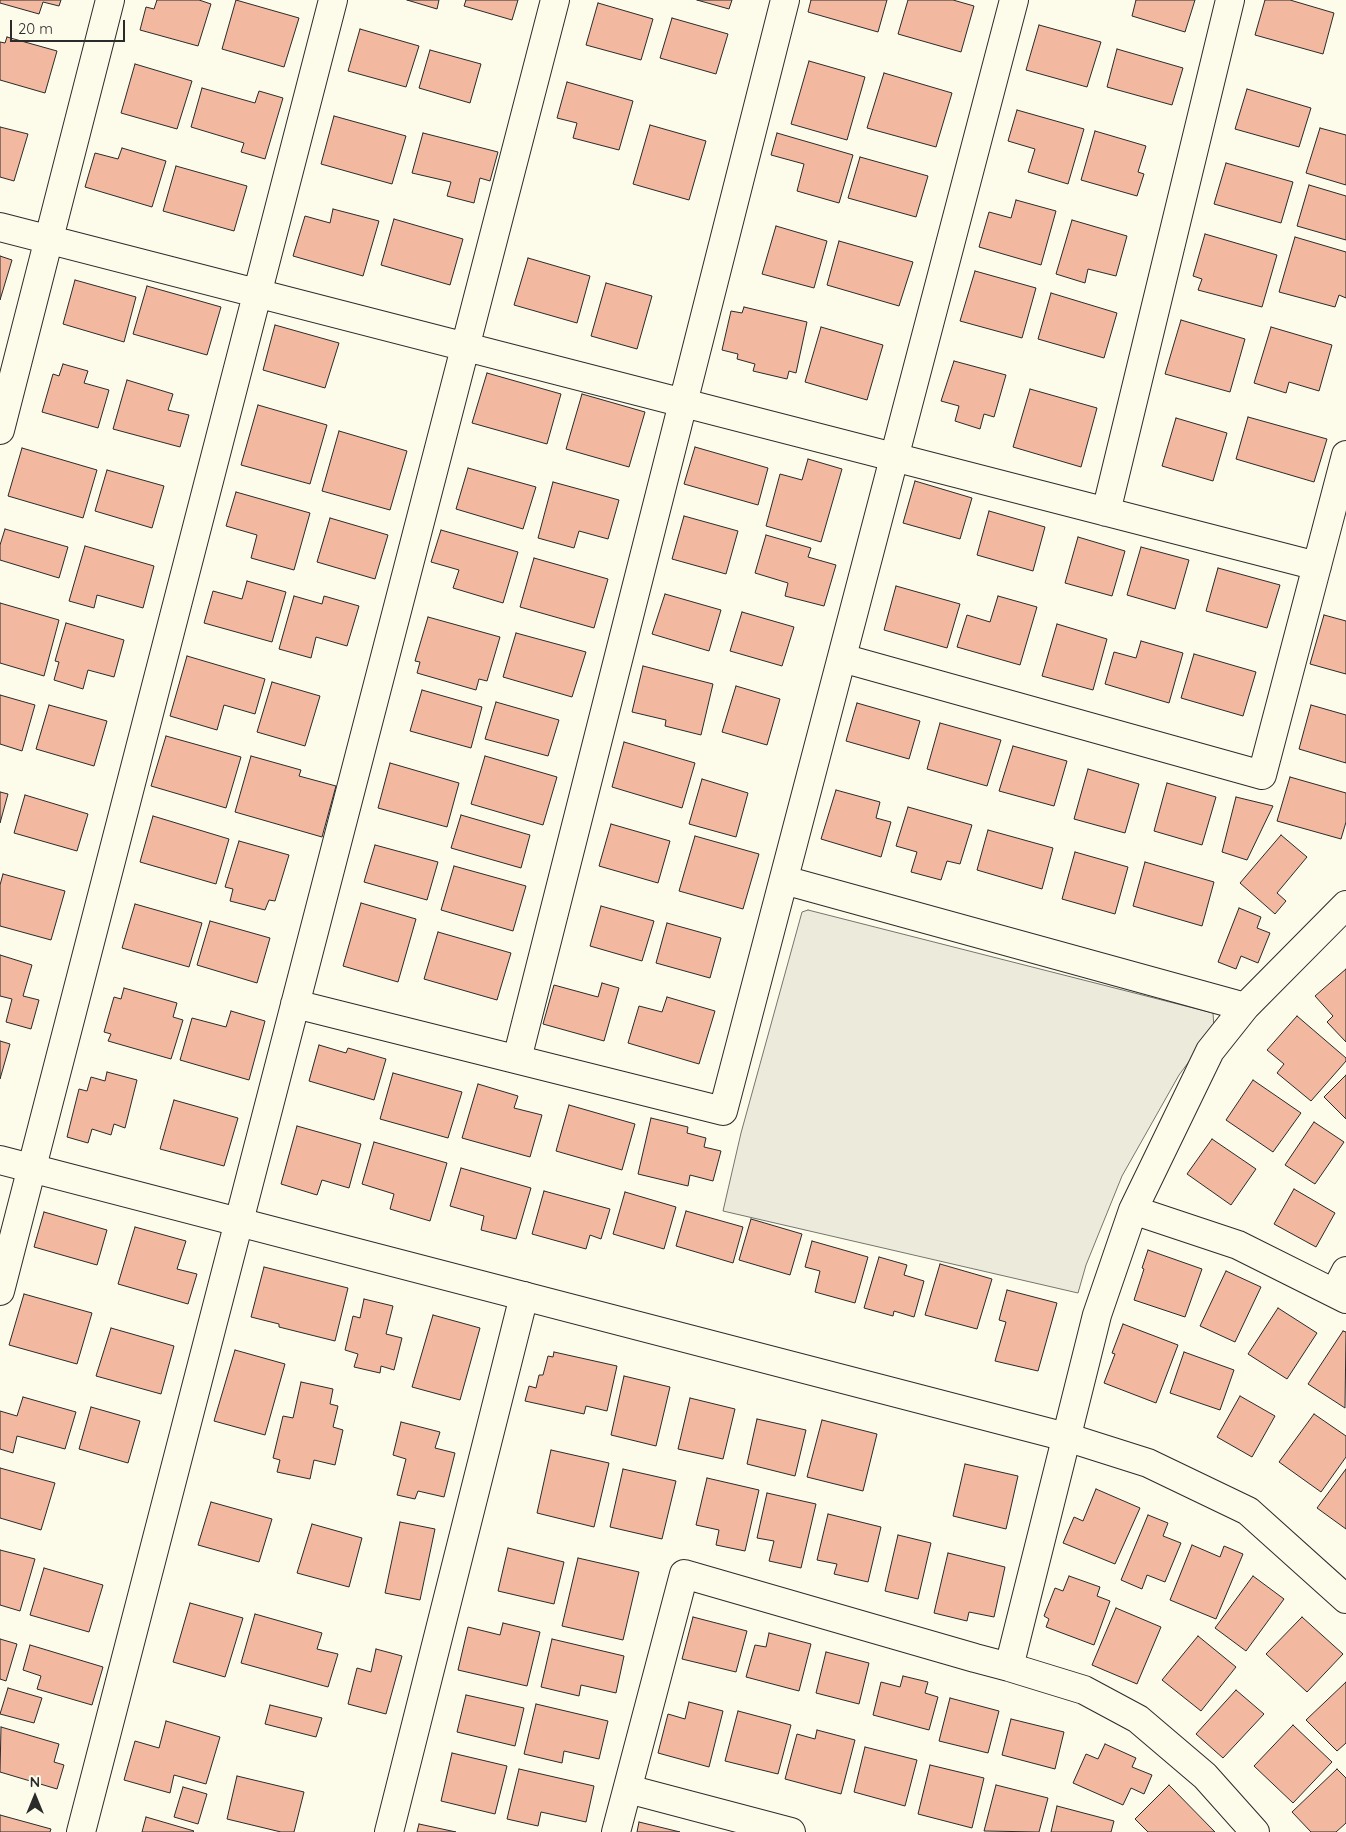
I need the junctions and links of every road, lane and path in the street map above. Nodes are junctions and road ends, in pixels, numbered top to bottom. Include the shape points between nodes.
1 (110, 0) edge
2 (333, 0) edge
3 (555, 0) edge
4 (785, 0) edge
5 (1014, 0) edge
6 (1230, 0) edge
7 (0, 227) edge
8 (49, 240) junction
9 (258, 294) junction
10 (465, 346) junction
11 (683, 403) junction
12 (0, 430) edge
13 (1346, 455) edge
14 (895, 458) junction
15 (1106, 512) junction
16 (1318, 566) junction
17 (842, 658) junction
18 (784, 880) junction
19 (1346, 906) edge
20 (295, 1004) junction
21 (1245, 1008) junction
22 (517, 1059) junction
23 (0, 1160) edge
24 (32, 1168) junction
25 (1133, 1210) junction
26 (239, 1222) junction
27 (1342, 1287) edge
28 (0, 1291) edge
29 (524, 1296) junction
30 (1066, 1437) junction
31 (1346, 1599) edge
32 (1009, 1666) junction
33 (628, 1789) junction
34 (81, 1832) edge
35 (389, 1832) edge
36 (616, 1832) edge
37 (791, 1832) edge
38 (1255, 1832) edge

1 - 8 street
2 - 9 street
3 - 10 street
4 - 11 street
5 - 14 street
6 - 15 street
7 - 8 street
8 - 9 street
8 - 12 street
9 - 10 street
9 - 24 street
10 - 11 street
10 - 20 street
11 - 14 street
11 - 22 street
13 - 16 street
14 - 15 street
14 - 17 street
15 - 16 street
16 - 17 street via 1262,775
17 - 18 street
18 - 21 street
18 - 22 street via 724,1111
19 - 21 street
20 - 22 street
20 - 26 street
21 - 25 street via 1210,1051
23 - 24 street
24 - 26 street
24 - 28 street
25 - 27 street via 1238,1245
25 - 30 street via 1097,1315
26 - 29 street
26 - 34 street
29 - 30 street
29 - 35 street
30 - 31 street via 1148,1463 1248,1511
30 - 32 street
32 - 33 street via 684,1574
32 - 38 street via 1084,1690 1138,1719 1205,1776
33 - 36 street
33 - 37 street

